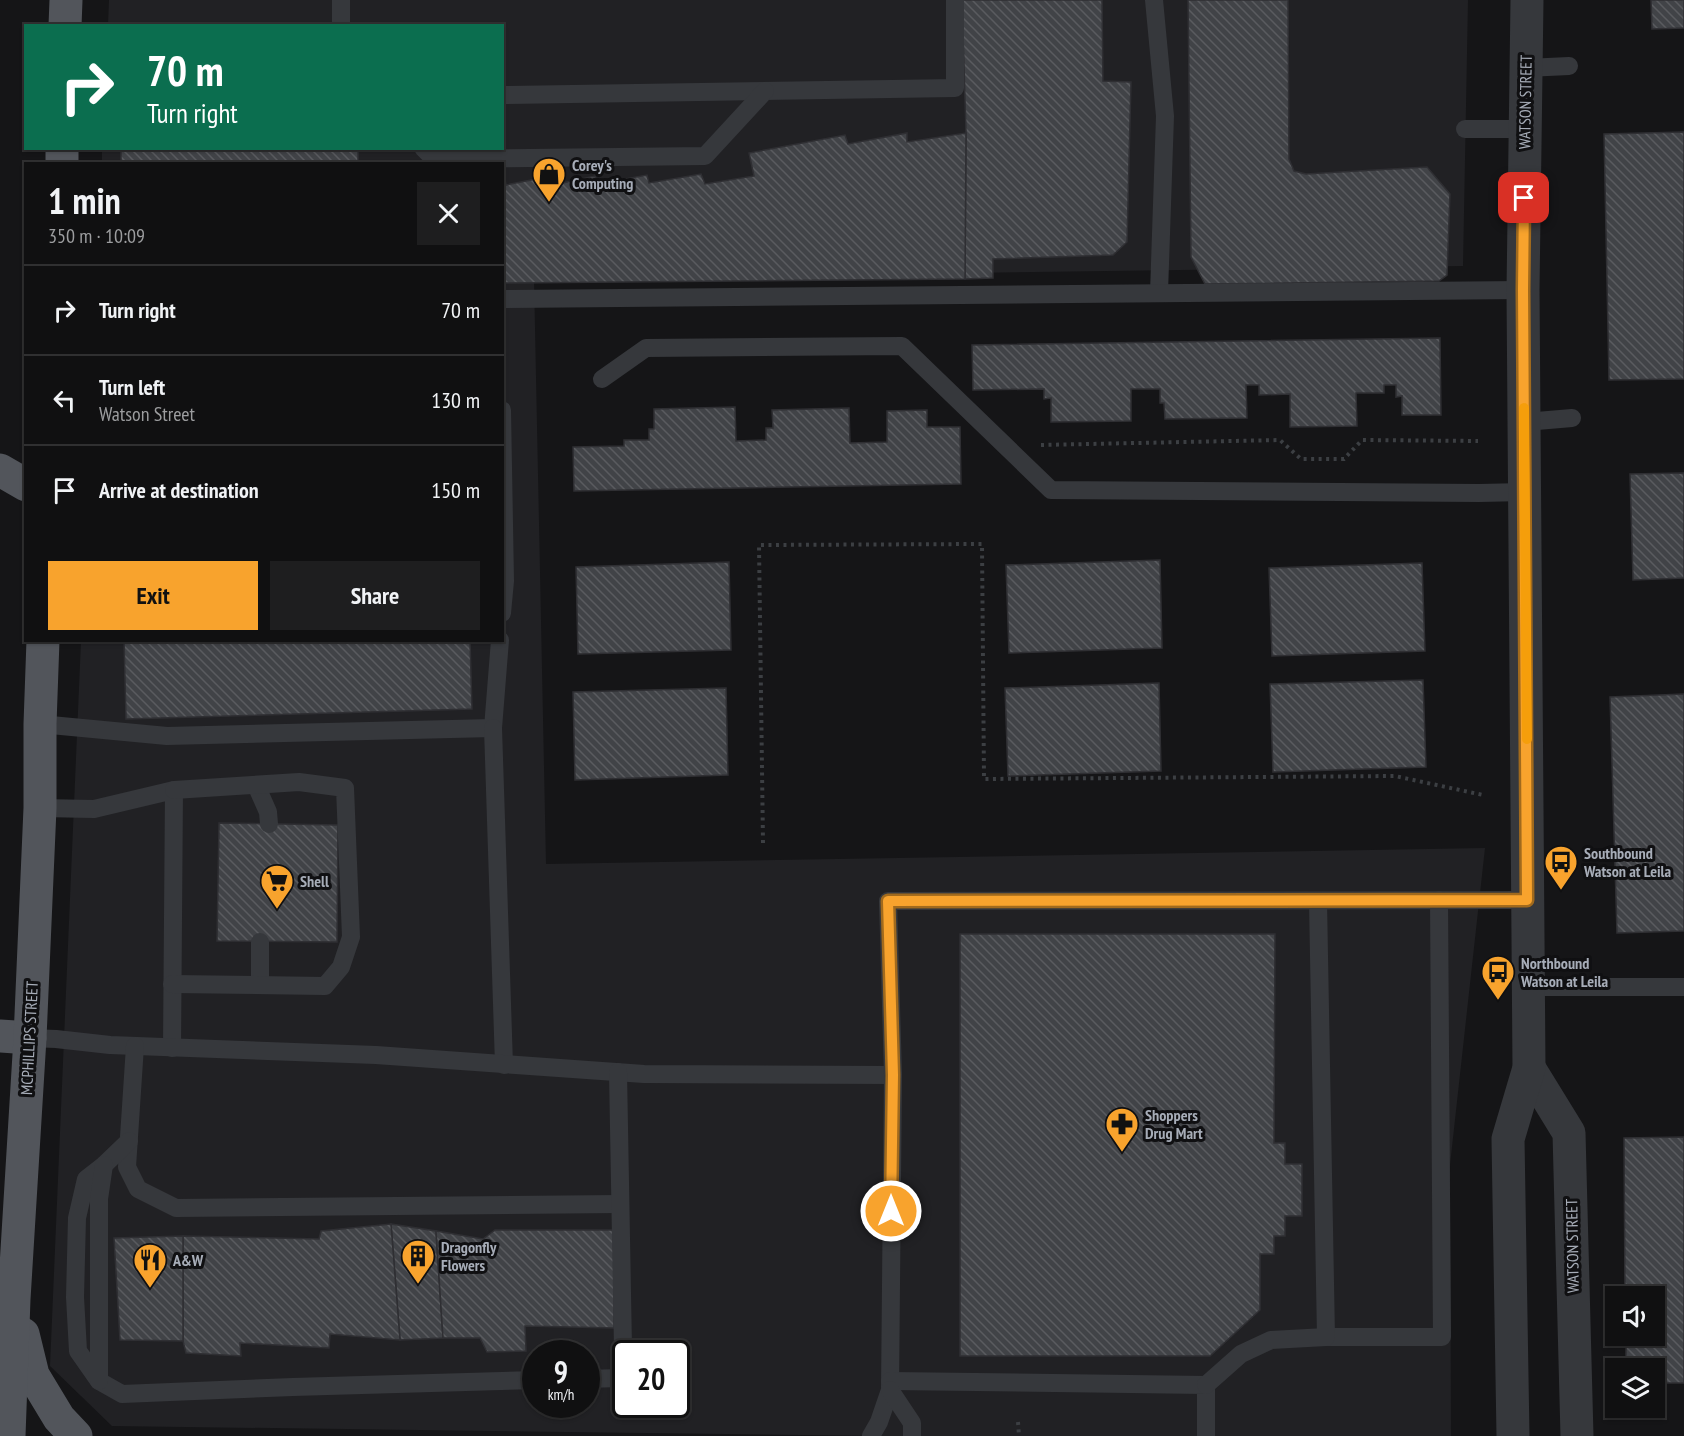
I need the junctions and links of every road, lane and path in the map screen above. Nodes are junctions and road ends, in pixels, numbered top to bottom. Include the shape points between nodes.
1 (66, 0) edge
2 (341, 0) edge
3 (955, 0) edge
4 (1154, 0) edge
5 (1527, 0) edge
6 (65, 24) edge
7 (341, 24) edge
8 (1569, 66) dead end
9 (1526, 68) junction
10 (765, 91) junction
11 (504, 95) edge
12 (1465, 129) dead end
13 (1525, 129) junction
14 (425, 150) edge
15 (1523, 290) junction
16 (1160, 293) junction
17 (504, 299) edge
18 (602, 379) dead end
19 (1572, 418) dead end
20 (1525, 422) junction
21 (1478, 441) dead end
22 (1038, 445) dead end
23 (0, 470) edge
24 (24, 484) edge
25 (1525, 492) junction
26 (504, 524) edge
27 (504, 592) edge
28 (43, 642) edge
29 (500, 642) edge
30 (40, 724) junction
31 (493, 728) junction
32 (256, 785) junction
33 (174, 790) junction
34 (1483, 795) dead end
35 (40, 808) junction
36 (269, 824) dead end
37 (764, 843) dead end
38 (1439, 900) junction
39 (1527, 900) junction
40 (1318, 901) junction
41 (260, 942) dead end
42 (172, 984) junction
43 (260, 984) junction
44 (1528, 987) junction
45 (1684, 987) edge
46 (15, 1037) edge
47 (135, 1046) junction
48 (172, 1048) junction
49 (504, 1065) junction
50 (1528, 1068) junction
51 (618, 1072) junction
52 (893, 1075) junction
53 (129, 1141) junction
54 (104, 1165) junction
55 (620, 1204) junction
56 (14, 1299) junction
57 (1326, 1337) junction
58 (600, 1379) edge
59 (522, 1380) edge
60 (99, 1381) junction
61 (890, 1385) junction
62 (1206, 1385) junction
63 (1018, 1422) dead end
64 (9, 1436) edge
65 (76, 1436) edge
66 (871, 1436) edge
67 (912, 1436) edge
68 (1019, 1436) edge
69 (1206, 1436) edge
70 (1513, 1436) edge
71 (1577, 1436) edge

1 - 6 main road
2 - 7 lane
3 - 10 lane via 956,88
4 - 16 lane via 1165,116
5 - 9 street, WATSON STREET
8 - 9 lane
9 - 13 street, WATSON STREET
10 - 11 lane
10 - 14 lane via 705,156 434,159
12 - 13 lane
13 - 15 street, WATSON STREET
15 - 16 lane
15 - 20 street, WATSON STREET
16 - 17 lane
18 - 25 lane via 646,348 902,346 1051,490
19 - 20 lane
20 - 25 street, WATSON STREET
21 - 22 path via 1362,440 1344,459 1301,459 1280,440
23 - 24 main road
25 - 39 street, WATSON STREET
26 - 27 lane
28 - 30 main road, MCPHILLIPS STREET
29 - 31 lane
30 - 31 lane via 166,736
30 - 35 main road, MCPHILLIPS STREET
31 - 49 lane
32 - 33 lane
32 - 36 lane
32 - 43 lane via 299,782 345,788 351,937 341,967 325,986
33 - 35 lane via 94,809
33 - 42 lane
34 - 37 path via 1395,776 984,779 982,544 759,545
35 - 46 main road, MCPHILLIPS STREET
38 - 39 lane
38 - 40 lane
38 - 57 lane via 1442,1337
39 - 44 street, WATSON STREET
40 - 52 lane via 888,901
40 - 57 lane
41 - 43 lane
42 - 43 lane
42 - 48 lane
44 - 45 lane
44 - 50 street, WATSON STREET
46 - 47 lane
46 - 56 main road, MCPHILLIPS STREET
47 - 48 lane
47 - 53 lane
48 - 49 lane via 376,1055
49 - 51 lane
50 - 70 street, WATSON STREET via 1508,1139
50 - 71 street, WATSON STREET via 1569,1133
51 - 52 lane
51 - 55 lane
52 - 61 lane
53 - 54 lane
53 - 55 lane via 128,1167 138,1189 176,1208
54 - 60 lane via 99,1199
54 - 60 lane via 86,1179 76,1218 78,1351
55 - 58 lane via 620,1378
56 - 64 main road, MCPHILLIPS STREET
56 - 65 main road via 33,1375 59,1418
57 - 62 lane via 1271,1340 1241,1354
59 - 60 lane via 122,1394
61 - 62 lane
61 - 66 lane
61 - 67 lane via 912,1423
62 - 69 lane
63 - 68 path

